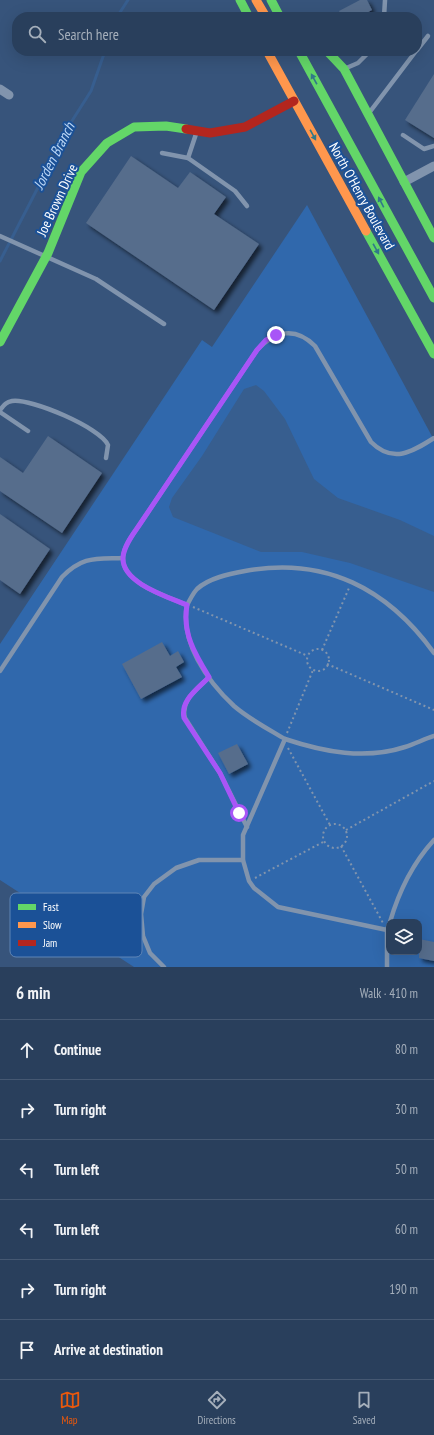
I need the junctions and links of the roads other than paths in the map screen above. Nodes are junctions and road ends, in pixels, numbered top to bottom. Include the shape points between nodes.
1 (240, 0) edge
2 (256, 0) edge
3 (271, 0) edge
4 (385, 0) edge
5 (246, 12) edge
6 (263, 12) edge
7 (277, 12) edge
8 (384, 12) edge
9 (428, 36) dead end
10 (422, 44) edge
11 (270, 56) edge
12 (302, 56) edge
13 (332, 56) edge
14 (365, 56) edge
15 (412, 56) edge
16 (344, 69) junction
17 (0, 89) edge
18 (9, 95) dead end
19 (294, 101) junction
20 (368, 114) junction
21 (197, 131) junction
22 (403, 135) dead end
23 (434, 146) edge
24 (162, 153) dead end
25 (188, 158) junction
26 (434, 166) edge
27 (404, 182) junction
28 (247, 206) dead end
29 (433, 232) edge
30 (0, 236) edge
31 (46, 258) junction
32 (434, 298) edge
33 (164, 324) dead end
34 (0, 342) edge
35 (434, 354) edge
36 (0, 411) edge
37 (28, 431) dead end
38 (434, 438) edge
39 (106, 458) dead end
40 (123, 558) junction
41 (187, 605) junction
42 (434, 653) edge
43 (0, 671) edge
44 (209, 677) junction
45 (434, 736) edge
46 (285, 739) junction
47 (247, 827) junction
48 (434, 840) edge
49 (243, 860) junction
50 (142, 908) edge
51 (390, 919) edge
52 (142, 925) edge
53 (386, 930) edge
54 (387, 955) edge
55 (164, 967) edge
56 (387, 967) edge

1 - 5 main road
2 - 6 main road
3 - 7 main road
4 - 8 lane
9 - 10 lane
11 - 19 main road, North O'Henry Boulevard
32 -> 12 main road, North O'Henry Boulevard
13 - 16 main road
14 - 16 lane via 358,63
15 - 20 lane
16 - 20 main road
17 - 18 street
19 - 21 main road, Joe Brown Drive via 246,128 210,133
19 -> 35 main road, North O'Henry Boulevard
20 - 27 main road
21 - 25 lane
21 - 31 main road, Joe Brown Drive via 166,126 134,128 107,143 82,172
22 - 23 lane via 424,149
24 - 25 lane
25 - 28 lane via 235,191
26 - 27 street
27 - 29 main road
30 - 31 lane
31 - 33 lane via 96,279
31 - 34 main road, Joe Brown Drive
36 - 37 lane
36 - 39 lane via 6,403 13,401 49,409 102,436 108,445
38 - 40 lane via 405,454 391,454 379,450 371,442 315,346 307,338 296,334 276,335 266,340 257,350 133,535
40 - 41 lane via 126,569 146,588
40 - 43 lane via 87,560 74,565 62,577
41 - 42 lane via 196,589 230,574 281,567 311,569 370,591 397,610 420,633
41 - 44 lane via 187,634
44 - 46 lane via 234,706 258,724
44 - 47 lane via 188,698 183,710 184,718 220,773
45 - 46 lane via 405,747 356,754 312,748
46 - 47 lane
47 - 49 lane via 243,835
48 - 51 lane via 410,871
49 - 50 lane via 199,860 176,868 154,884 144,896
49 - 53 lane via 249,881 254,888 278,907
52 - 55 lane via 143,936 150,953
54 - 56 lane

